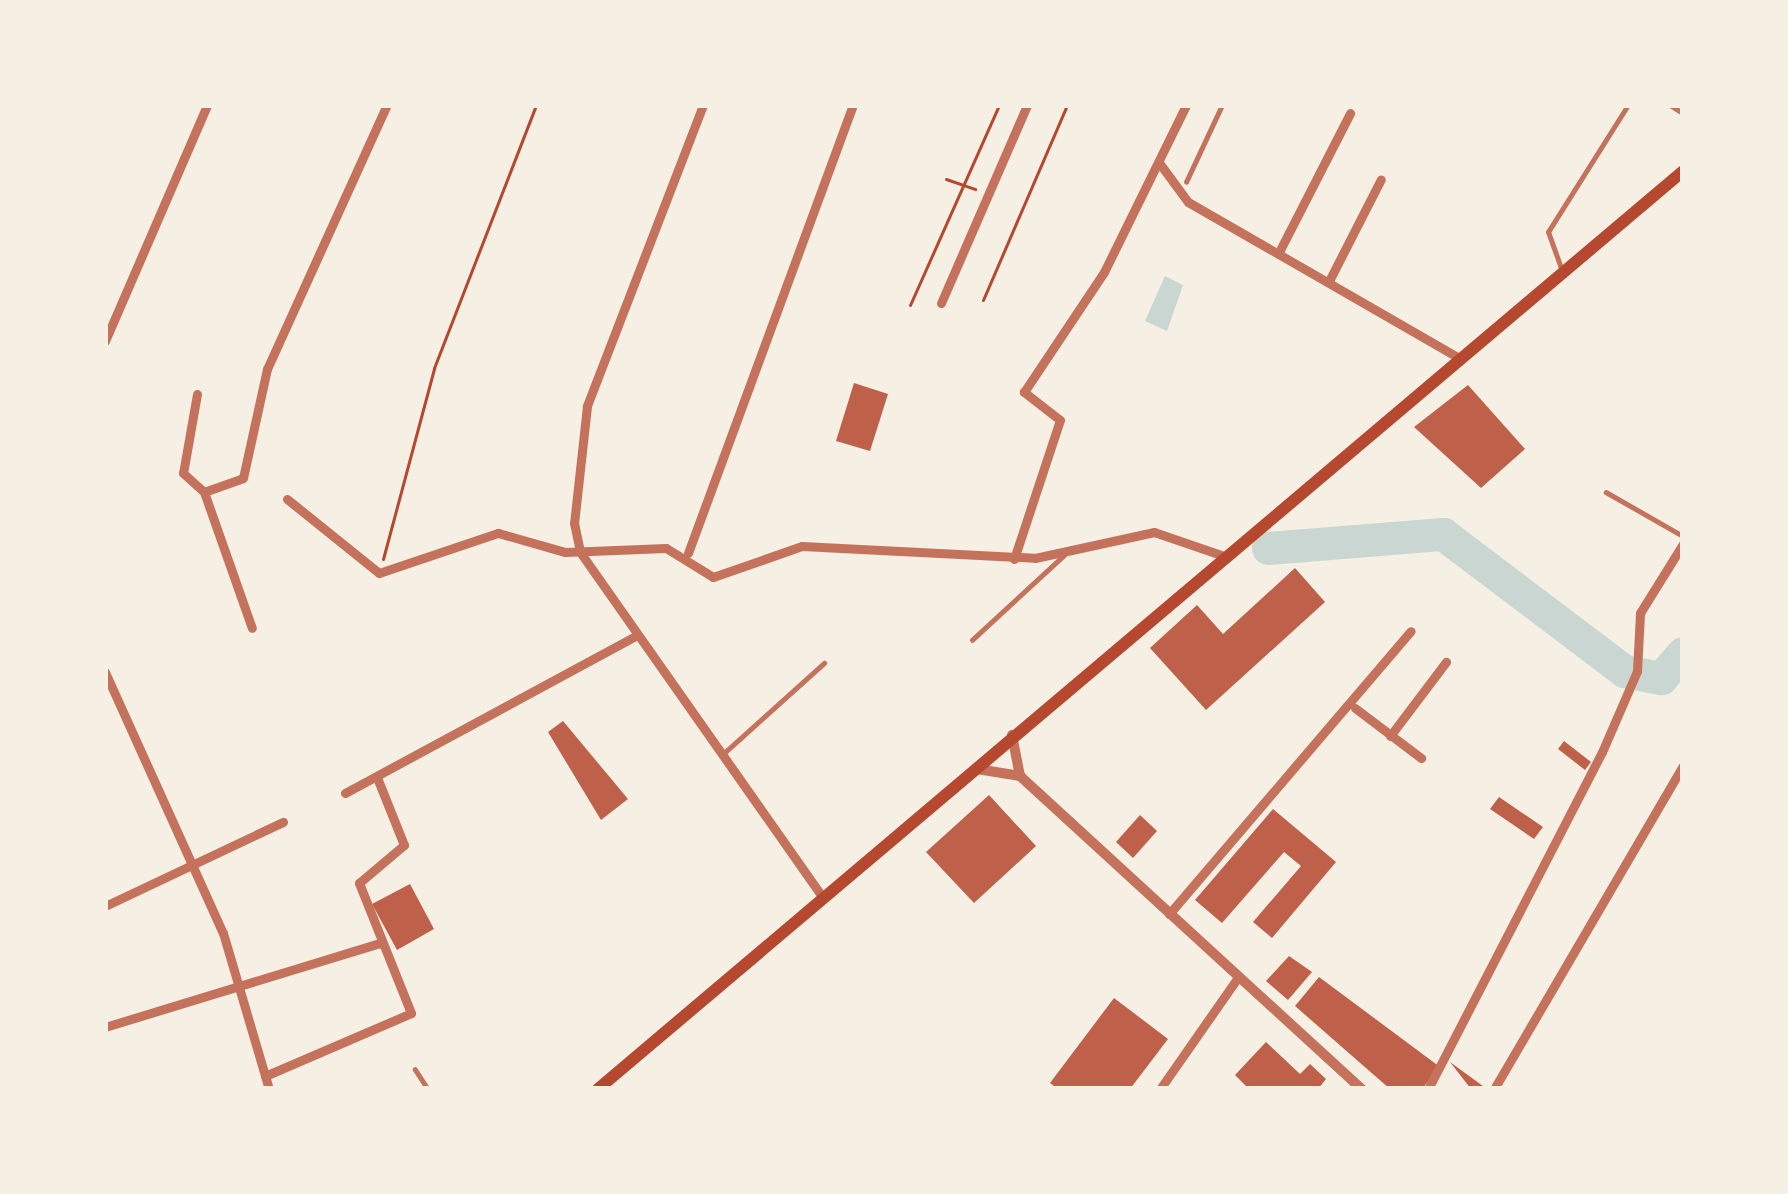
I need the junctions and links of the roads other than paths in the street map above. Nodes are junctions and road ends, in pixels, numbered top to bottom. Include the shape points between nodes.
1 (207, 105) edge
2 (387, 105) edge
3 (703, 105) edge
4 (854, 105) edge
5 (1027, 105) edge
6 (1186, 105) edge
7 (1222, 105) edge
8 (1628, 105) edge
9 (1670, 105) edge
10 (1350, 113) dead end
11 (1683, 113) edge
12 (1160, 164) junction
13 (1683, 171) edge
14 (1381, 178) dead end
15 (1186, 182) dead end
16 (1279, 252) junction
17 (1562, 271) junction
18 (1329, 281) junction
19 (941, 303) dead end
20 (105, 341) edge
21 (1458, 357) junction
22 (197, 394) dead end
23 (1606, 491) dead end
24 (204, 492) junction
25 (287, 499) dead end
26 (1683, 540) edge
27 (580, 552) junction
28 (688, 553) junction
29 (1064, 555) junction
30 (1221, 555) junction
31 (1014, 559) junction
32 (252, 628) dead end
33 (1411, 631) dead end
34 (638, 634) junction
35 (972, 640) dead end
36 (1446, 662) dead end
37 (824, 663) dead end
38 (105, 672) edge
39 (1355, 709) junction
40 (1012, 733) junction
41 (1390, 736) junction
42 (719, 757) junction
43 (1421, 758) dead end
44 (1683, 766) edge
45 (967, 771) junction
46 (1020, 776) junction
47 (378, 780) junction
48 (345, 794) dead end
49 (283, 822) dead end
50 (190, 866) junction
51 (823, 898) junction
52 (105, 905) edge
53 (1169, 914) junction
54 (379, 943) junction
55 (1238, 977) junction
56 (239, 984) junction
57 (105, 1027) edge
58 (415, 1069) dead end
59 (265, 1076) junction
60 (269, 1089) edge
61 (428, 1089) edge
62 (598, 1089) edge
63 (1160, 1089) edge
64 (1361, 1089) edge
65 (1428, 1089) edge
66 (1494, 1089) edge

1 - 20 street
2 - 24 street via 267,369 243,478
3 - 27 street via 576,445
4 - 28 street
5 - 19 street
6 - 12 street
7 - 15 lane
8 - 17 lane via 1548,232
9 - 11 lane
10 - 16 street
12 - 16 street via 1188,202
12 - 31 street via 1024,392 1060,420
13 - 17 main road
14 - 18 street
16 - 18 street
17 - 21 main road
18 - 21 street
21 - 30 main road
22 - 24 street via 183,473
23 - 26 lane
24 - 32 street
25 - 27 street via 379,572 488,533
26 - 65 street via 1640,613 1635,677
27 - 28 street
27 - 34 street
28 - 31 street via 713,577 802,546
29 - 30 street via 1154,532
29 - 31 street
29 - 35 lane
30 - 40 main road
33 - 39 street
34 - 42 street
34 - 47 street
36 - 41 street
37 - 42 lane
38 - 50 street
39 - 41 street
39 - 53 street
40 - 45 main road
40 - 46 street
41 - 43 street
42 - 51 street
44 - 66 street
45 - 46 street
45 - 51 main road
46 - 53 street
47 - 48 street
47 - 54 street via 404,845 358,876
49 - 50 street
50 - 52 street
50 - 56 street
51 - 62 main road
53 - 55 street
54 - 56 street
54 - 59 street via 409,1018
55 - 63 street
55 - 64 street
56 - 57 street
56 - 59 street
58 - 61 lane
59 - 60 street

